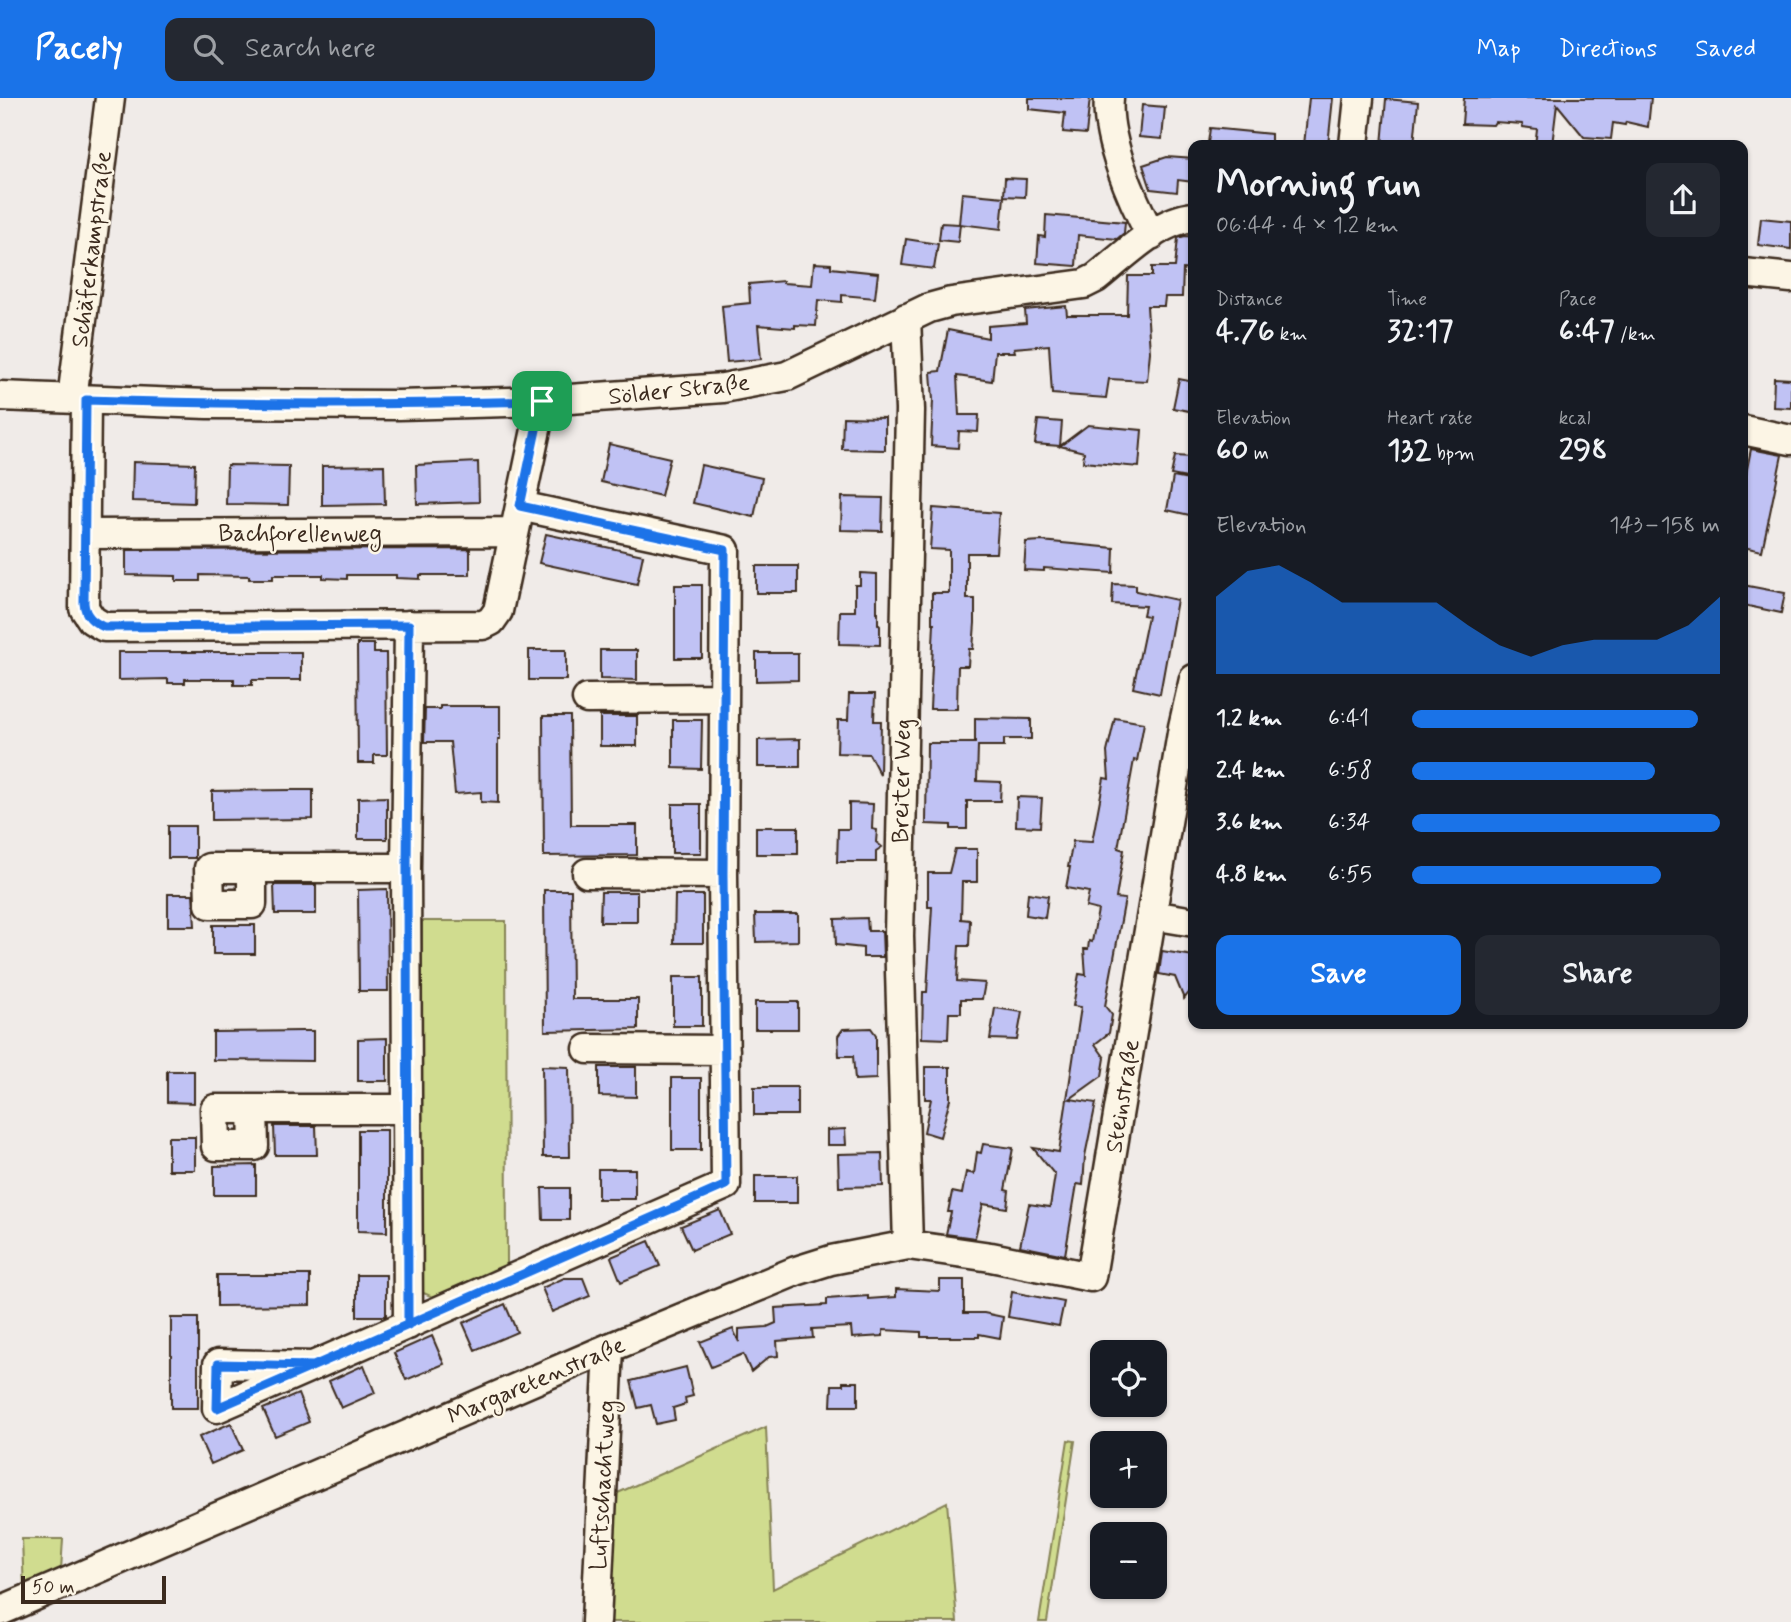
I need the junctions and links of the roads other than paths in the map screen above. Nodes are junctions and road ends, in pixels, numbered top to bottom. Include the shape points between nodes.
1 (110, 98) edge
2 (1109, 98) edge
3 (1359, 98) edge
4 (1355, 140) edge
5 (1188, 217) edge
6 (1152, 235) junction
7 (1748, 274) edge
8 (1791, 278) edge
9 (906, 318) junction
10 (0, 396) edge
11 (79, 400) junction
12 (542, 401) junction
13 (1748, 431) edge
14 (1791, 440) edge
15 (517, 519) junction
16 (85, 534) junction
17 (409, 625) junction
18 (724, 698) junction
19 (587, 699) dead end
20 (1188, 705) edge
21 (407, 867) junction
22 (252, 868) dead end
23 (587, 873) dead end
24 (723, 874) junction
25 (1152, 915) junction
26 (1188, 921) edge
27 (587, 1049) dead end
28 (725, 1050) junction
29 (253, 1109) dead end
30 (407, 1109) junction
31 (908, 1245) junction
32 (1091, 1277) joint
33 (408, 1325) junction
34 (609, 1349) junction
35 (313, 1366) dead end
36 (0, 1611) edge
37 (596, 1622) edge

1 - 11 street, Schäferkampstraße
2 - 6 street via 1110,133
3 - 4 street
5 - 6 street, Sölder Straße via 1166,224
6 - 9 street, Sölder Straße via 1084,284 951,302
7 - 8 street
9 - 12 street, Sölder Straße via 787,376 723,388
9 - 31 street, Breiter Weg via 909,410 899,936
10 - 11 street, Sölder Straße
11 - 12 street, Sölder Straße via 384,405
11 - 16 street
12 - 15 street
13 - 14 street
15 - 16 street, Bachforellenweg
15 - 17 street via 498,611 491,621 483,625
15 - 18 street, Bachforellenweg via 725,550
16 - 17 street via 85,608 92,620 104,627
17 - 21 street
18 - 19 street
18 - 24 street
20 - 25 street, Steinstraße
21 - 22 street
21 - 30 street
23 - 24 street
24 - 28 street
25 - 26 street
25 - 32 street, Steinstraße
27 - 28 street
28 - 33 street via 726,1185
29 - 30 street
30 - 33 street
31 - 32 street, Margaretenstraße
31 - 34 street, Margaretenstraße via 796,1271
33 - 35 street
34 - 36 street, Margaretenstraße
34 - 37 street, Luftschachtweg

